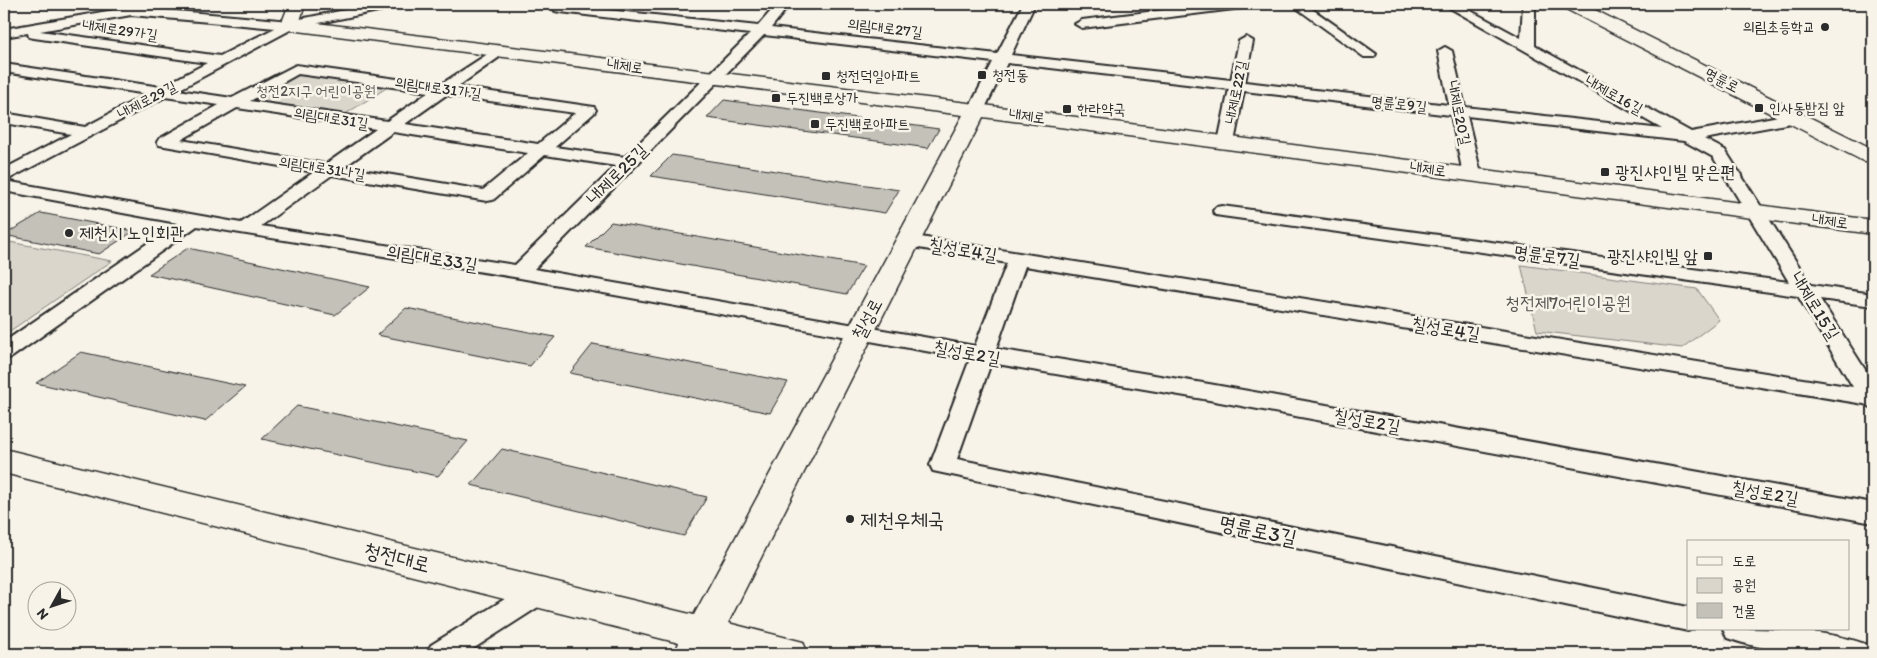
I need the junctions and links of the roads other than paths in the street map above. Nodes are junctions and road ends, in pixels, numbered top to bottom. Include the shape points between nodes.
1 (297, 4) edge
2 (393, 4) edge
3 (557, 4) edge
4 (784, 4) edge
5 (1029, 4) edge
6 (1242, 4) edge
7 (1297, 4) edge
8 (1449, 4) edge
9 (1529, 4) edge
10 (1570, 4) edge
11 (1082, 24) dead end
12 (290, 25) junction
13 (761, 30) junction
14 (8, 32) edge
15 (1246, 41) dead end
16 (1528, 48) junction
17 (500, 50) junction
18 (1445, 51) dead end
19 (1368, 54) dead end
20 (1001, 58) junction
21 (222, 61) junction
22 (4, 68) edge
23 (714, 77) junction
24 (1238, 85) junction
25 (446, 88) junction
26 (164, 92) junction
27 (233, 103) junction
28 (976, 110) junction
29 (1458, 110) junction
30 (4, 118) edge
31 (1796, 118) junction
32 (391, 127) junction
33 (87, 132) junction
34 (1689, 137) junction
35 (1226, 142) junction
36 (540, 150) junction
37 (1873, 157) edge
38 (629, 163) junction
39 (330, 170) junction
40 (1472, 174) junction
41 (4, 176) edge
42 (4, 186) edge
43 (1222, 211) dead end
44 (1757, 212) junction
45 (193, 220) junction
46 (1873, 227) edge
47 (244, 229) junction
48 (908, 241) junction
49 (1018, 259) junction
50 (520, 272) junction
51 (1806, 291) junction
52 (1873, 300) edge
53 (859, 334) junction
54 (4, 352) edge
55 (983, 355) junction
56 (1873, 398) edge
57 (4, 461) edge
58 (1873, 513) edge
59 (539, 592) junction
60 (1687, 619) edge
61 (1743, 630) edge
62 (699, 643) edge
63 (441, 654) edge
64 (789, 654) edge
65 (1858, 654) edge

1 - 12 street
2 - 12 street
3 - 13 street, 의림대로27길 via 560,8
4 - 13 street, 내제로25길
5 - 20 street, 칠성로
6 - 11 street
7 - 19 street
8 - 16 street, 내제로16길
9 - 16 street
10 - 31 street, 명륜로
12 - 14 street via 131,12
12 - 17 street, 내제로
12 - 21 street, 내제로29길
13 - 20 street, 의림대로27길
13 - 23 street, 내제로25길
14 - 21 street, 내제로29가길
15 - 24 street, 내제로22길
16 - 34 street, 내제로16길
17 - 23 street, 내제로
17 - 25 street
18 - 29 street, 내제로20길
20 - 24 street, 명륜로9길
20 - 28 street, 칠성로
21 - 26 street, 내제로29길
22 - 26 street, 의림대로31길
23 - 28 street, 내제로
23 - 38 street, 내제로25길
24 - 29 street, 명륜로9길
24 - 35 street, 내제로22길
25 - 27 street, 의림대로31가길 via 296,69
25 - 32 street
25 - 36 street, 의림대로31가길 via 588,110
26 - 27 street, 의림대로31길
26 - 33 street, 내제로29길
27 - 32 street, 의림대로31길
27 - 39 street, 의림대로31나길 via 165,142
28 - 35 street, 내제로
28 - 48 street, 칠성로
29 - 34 street, 명륜로9길
29 - 40 street, 내제로20길
30 - 33 street
31 - 34 street, 명륜로9길
31 - 37 street, 명륜로
32 - 36 street, 의림대로31길
32 - 39 street
33 - 41 street, 내제로29길
34 - 44 street, 내제로16길 via 1719,154
35 - 40 street, 내제로
36 - 38 street, 의림대로31길
36 - 39 street, 의림대로31나길 via 487,196
38 - 50 street, 내제로25길
39 - 47 street
40 - 44 street, 내제로
42 - 45 street, 의림대로33길
43 - 51 street, 명륜로7길
44 - 46 street, 내제로
44 - 51 street, 내제로15길
45 - 47 street, 의림대로33길
45 - 54 street
47 - 50 street, 의림대로33길
48 - 49 street, 칠성로4길
48 - 53 street, 칠성로
49 - 55 street, 칠성로4길
49 - 56 street, 칠성로4길
50 - 53 street, 의림대로33길
51 - 52 street, 명륜로7길
51 - 56 street, 내제로15길
53 - 55 street, 칠성로2길
53 - 62 street, 칠성로
55 - 58 street, 칠성로2길 via 1209,392
55 - 60 street, 명륜로3길 via 942,465
57 - 59 street, 청전대로
59 - 62 street, 청전대로
59 - 63 street
61 - 65 street
62 - 64 street, 청전대로

